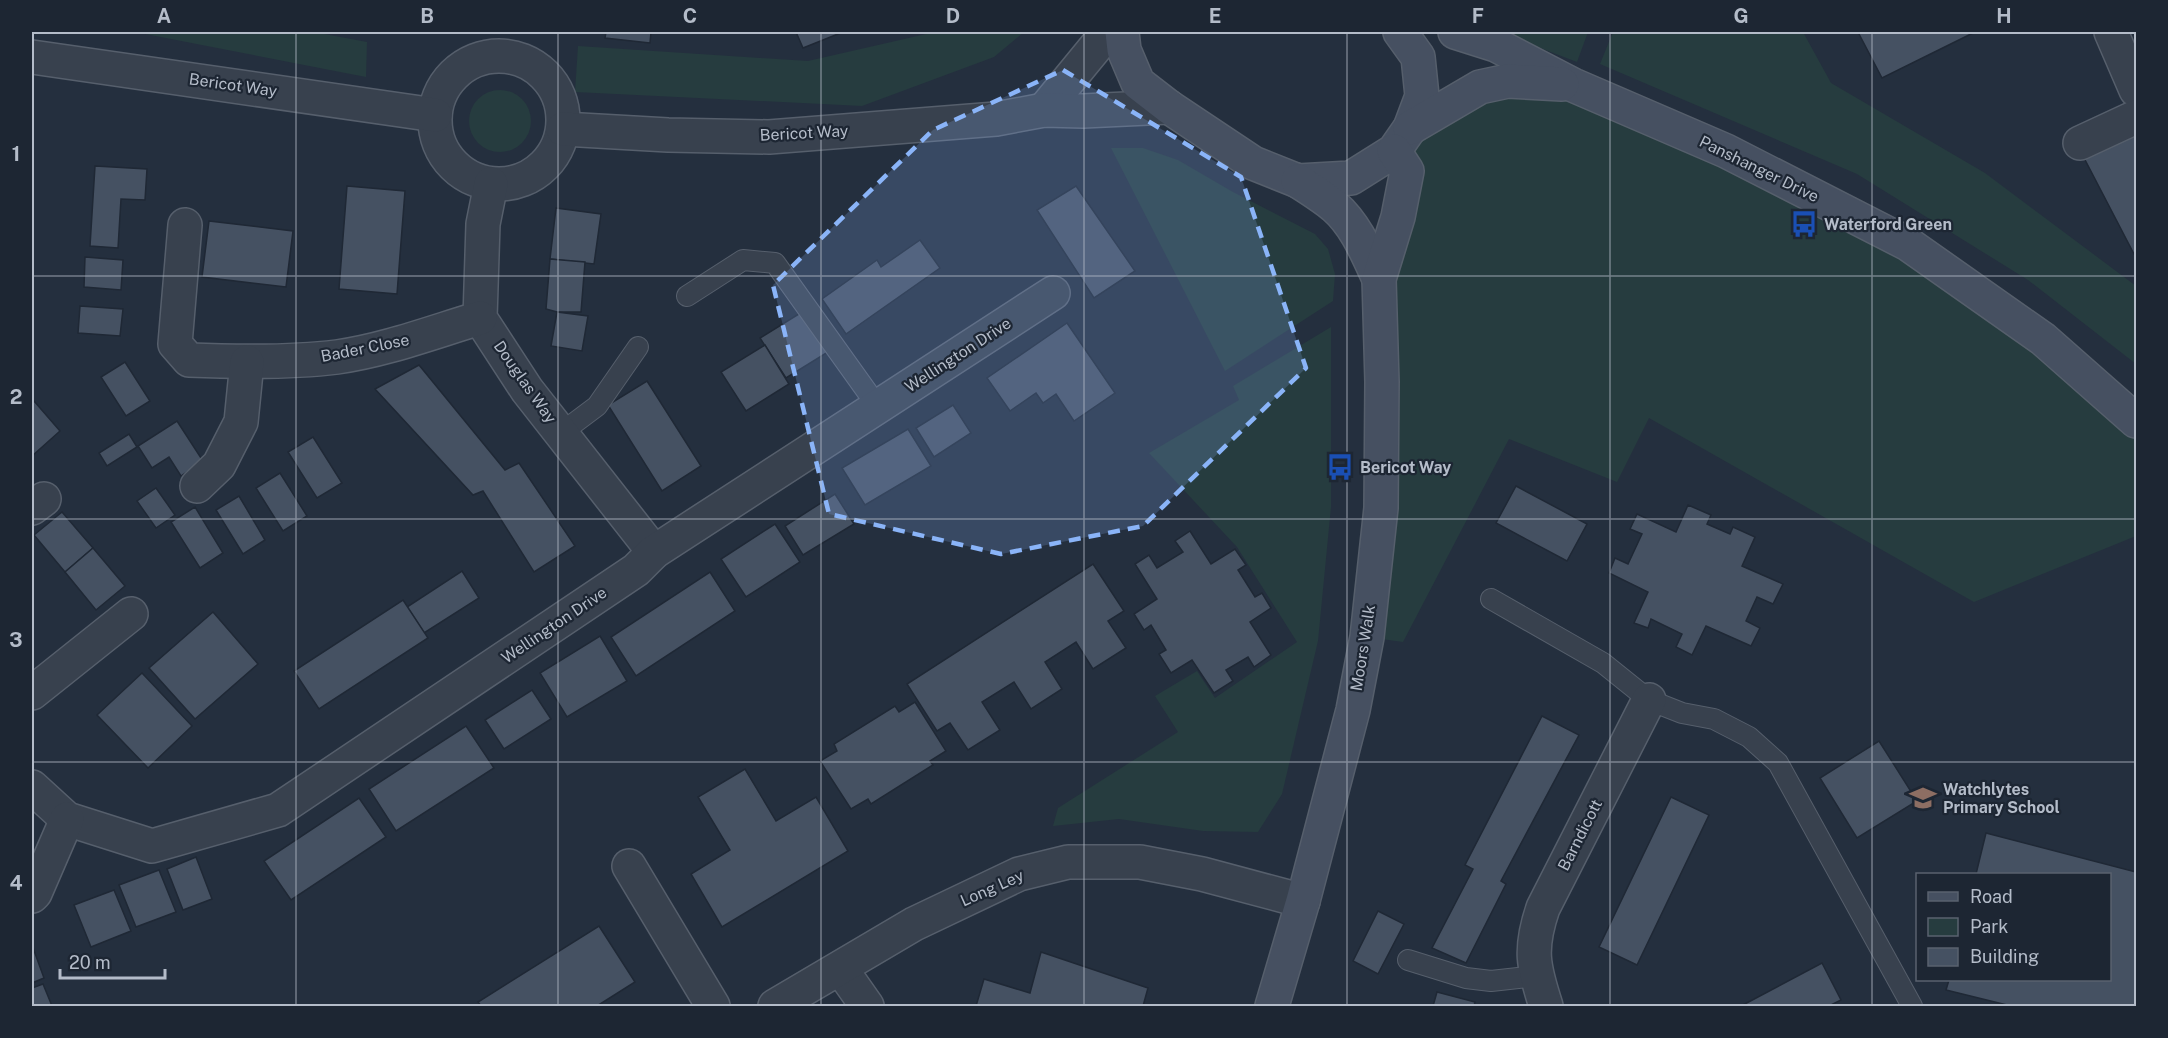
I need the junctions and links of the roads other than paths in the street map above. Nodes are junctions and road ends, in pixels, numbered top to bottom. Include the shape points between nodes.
1 (1108, 32) edge
2 (1122, 32) edge
3 (1400, 32) edge
4 (1455, 32) edge
5 (2111, 32) edge
6 (503, 44) edge
7 (32, 57) edge
8 (1573, 85) junction
9 (2136, 90) edge
10 (1169, 107) junction
11 (1044, 110) junction
12 (435, 115) junction
13 (2136, 117) edge
14 (562, 129) junction
15 (1402, 140) junction
16 (2080, 143) dead end
17 (1298, 181) junction
18 (491, 183) junction
19 (184, 225) dead end
20 (1379, 279) junction
21 (1053, 293) dead end
22 (687, 296) dead end
23 (480, 318) junction
24 (638, 347) dead end
25 (247, 362) junction
26 (878, 407) junction
27 (2136, 422) edge
28 (561, 433) junction
29 (197, 486) dead end
30 (654, 552) junction
31 (1491, 599) dead end
32 (131, 614) dead end
33 (32, 693) edge
34 (1649, 700) junction
35 (32, 787) edge
36 (67, 819) junction
37 (630, 866) dead end
38 (32, 896) edge
39 (1303, 901) junction
40 (1408, 960) dead end
41 (841, 969) junction
42 (1541, 992) edge
43 (713, 1006) edge
44 (775, 1006) edge
45 (867, 1006) edge
46 (1272, 1006) edge
47 (1912, 1006) edge

1 - 11 street
2 - 10 street via 1124,50 1138,83
3 - 15 street via 1418,57 1422,96
4 - 8 street, Panshanger Drive via 1496,45
5 - 9 street
6 - 12 street via 450,79 439,96
6 - 14 street via 541,72 555,88 562,108
7 - 12 street, Bericot Way
8 - 15 street, Panshanger Drive via 1508,81 1480,87
8 - 27 street, Panshanger Drive via 1726,151 1908,244 2043,339
10 - 11 street, Bericot Way
10 - 17 street via 1253,163
11 - 14 street, Bericot Way via 996,119 770,137
12 - 18 street via 436,134 444,153 472,178
13 - 16 street
14 - 18 street via 556,148 530,176 511,183
15 - 17 street, Panshanger Drive via 1351,178
15 - 20 street, Moors Walk via 1407,171
17 - 20 street, Moors Walk via 1349,223
18 - 23 street via 483,224
19 - 25 street, Bader Close via 175,344 189,360
20 - 39 street, Moors Walk via 1381,508 1367,637 1353,710
21 - 26 street, Wellington Drive
22 - 26 lane via 743,260 775,263
23 - 25 street, Bader Close via 391,346 338,356
23 - 28 street, Douglas Way via 527,390
24 - 28 lane via 597,406
25 - 29 street via 241,422 219,465
26 - 30 street, Wellington Drive
28 - 30 street, Douglas Way
30 - 36 street, Wellington Drive via 636,570 278,810 152,846
31 - 34 lane via 1604,663
32 - 33 street
34 - 42 street, Barndicott via 1543,908 1534,933 1533,952
34 - 47 lane via 1682,713 1714,719 1749,737 1778,763
35 - 36 street, Wellington Drive
36 - 38 street
37 - 43 street
39 - 41 street, Long Ley via 1140,862 1068,862 1019,874 914,924
39 - 46 street, Moors Walk
40 - 42 lane, Barndicott via 1466,978
41 - 44 street, Long Ley
41 - 45 street

